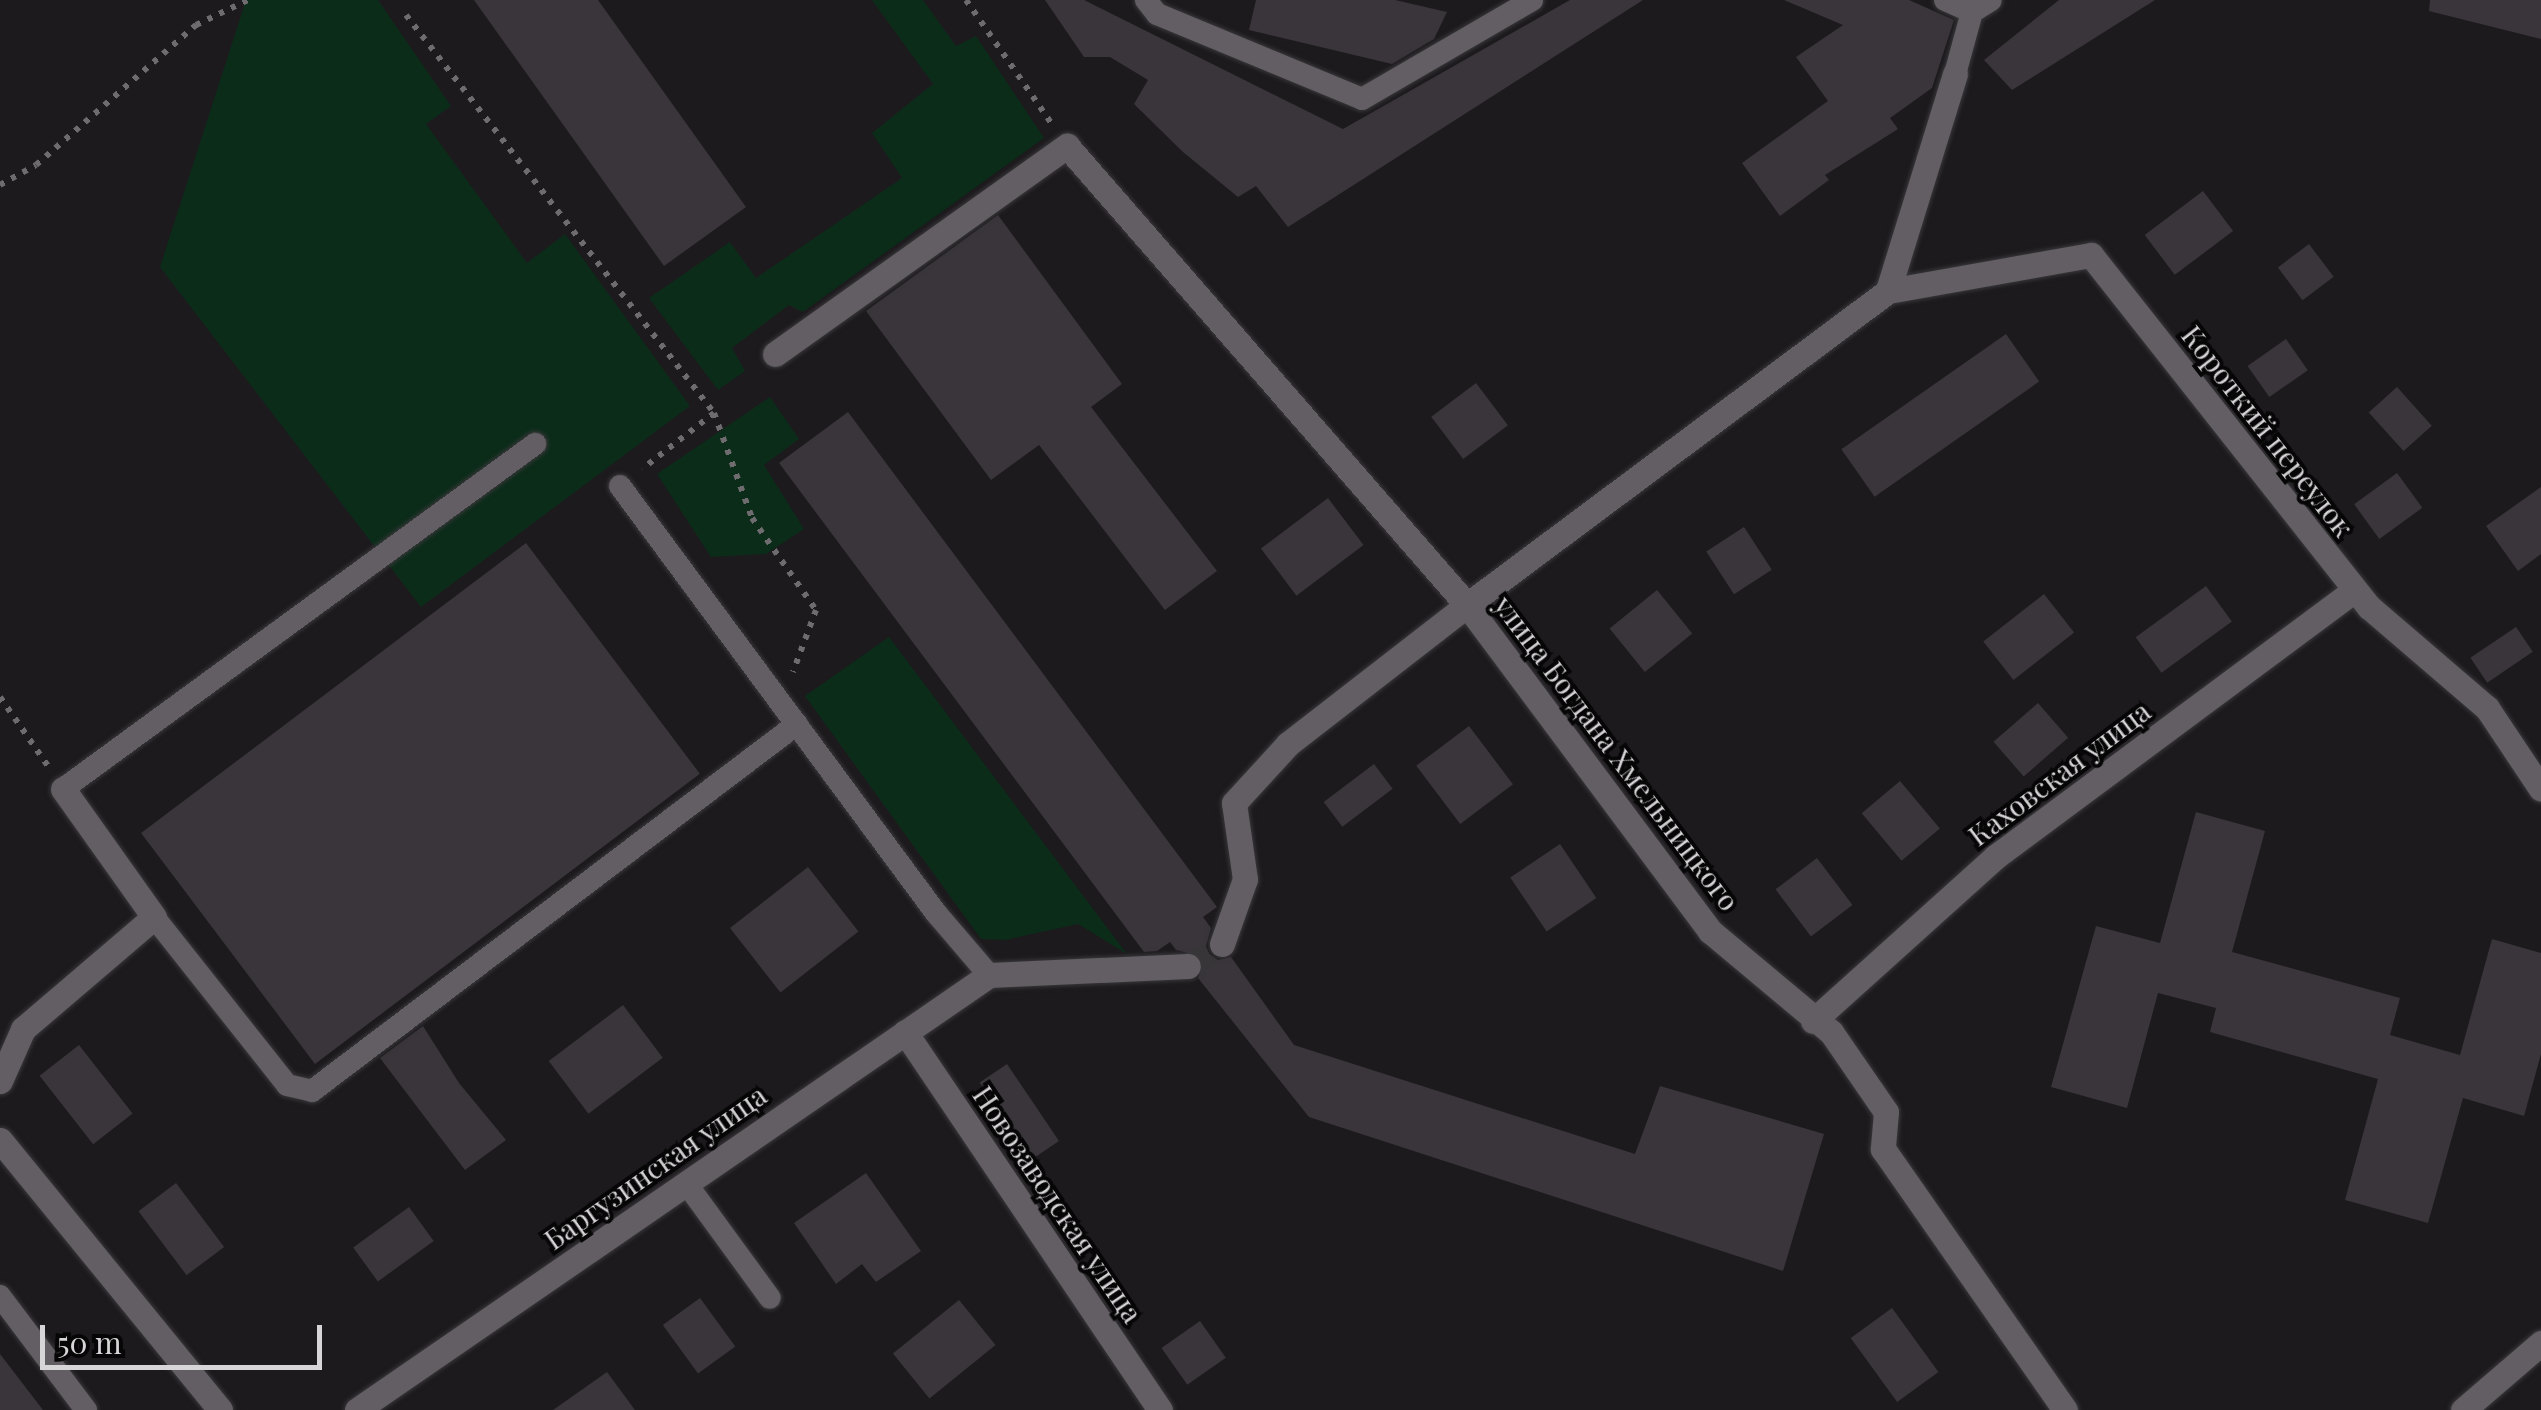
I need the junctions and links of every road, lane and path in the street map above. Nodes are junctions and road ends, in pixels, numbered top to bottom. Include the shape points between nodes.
1 (248, 0) edge
2 (966, 0) edge
3 (1146, 0) edge
4 (1529, 0) edge
5 (1945, 0) edge
6 (1982, 6) edge
7 (406, 15) dead end
8 (1955, 74) joint
9 (1067, 146) junction
10 (0, 185) edge
11 (1888, 291) junction
12 (775, 354) dead end
13 (714, 413) junction
14 (535, 444) dead end
15 (620, 486) joint
16 (2355, 590) junction
17 (1468, 604) junction
18 (0, 697) edge
19 (782, 704) junction
20 (797, 724) junction
21 (63, 789) junction
22 (2541, 789) edge
23 (154, 918) junction
24 (1222, 944) tunnel mouth
25 (1188, 966) tunnel mouth
26 (990, 976) junction
27 (1812, 1020) junction
28 (905, 1032) junction
29 (0, 1080) edge
30 (0, 1140) edge
31 (686, 1183) junction
32 (0, 1296) edge
33 (770, 1298) dead end
34 (2541, 1343) edge
35 (86, 1410) edge
36 (220, 1410) edge
37 (357, 1410) edge
38 (1160, 1410) edge
39 (2065, 1410) edge
40 (2463, 1410) edge

1 - 10 path via 196,24 36,164
2 - 9 path
3 - 4 lane via 1157,14 1362,99
5 - 6 lane
6 - 8 lane
7 - 13 path
8 - 11 street
9 - 12 street
9 - 17 street, улица Богдана Хмельницкого
11 - 16 street, Короткий переулок via 2091,254
11 - 17 street
13 - 15 path
13 - 19 path via 752,518 816,610
14 - 21 lane
15 - 19 lane
16 - 22 street, Короткий переулок via 2488,708
16 - 27 street, Каховская улица via 1994,857
17 - 24 street via 1288,744 1234,803 1245,879
17 - 27 street, улица Богдана Хмельницкого via 1710,931
18 - 21 path
19 - 20 lane
20 - 23 lane via 312,1091 287,1085
20 - 26 lane
21 - 23 street
23 - 29 street via 23,1029
25 - 26 street
26 - 28 street, Баргузинская улица
27 - 39 street, улица Богдана Хмельницкого via 1831,1032 1886,1112 1883,1149
28 - 31 street, Баргузинская улица
28 - 38 street, Новозаводская улица
30 - 36 street
31 - 33 lane
31 - 37 street, Баргузинская улица
32 - 35 lane
34 - 40 street

